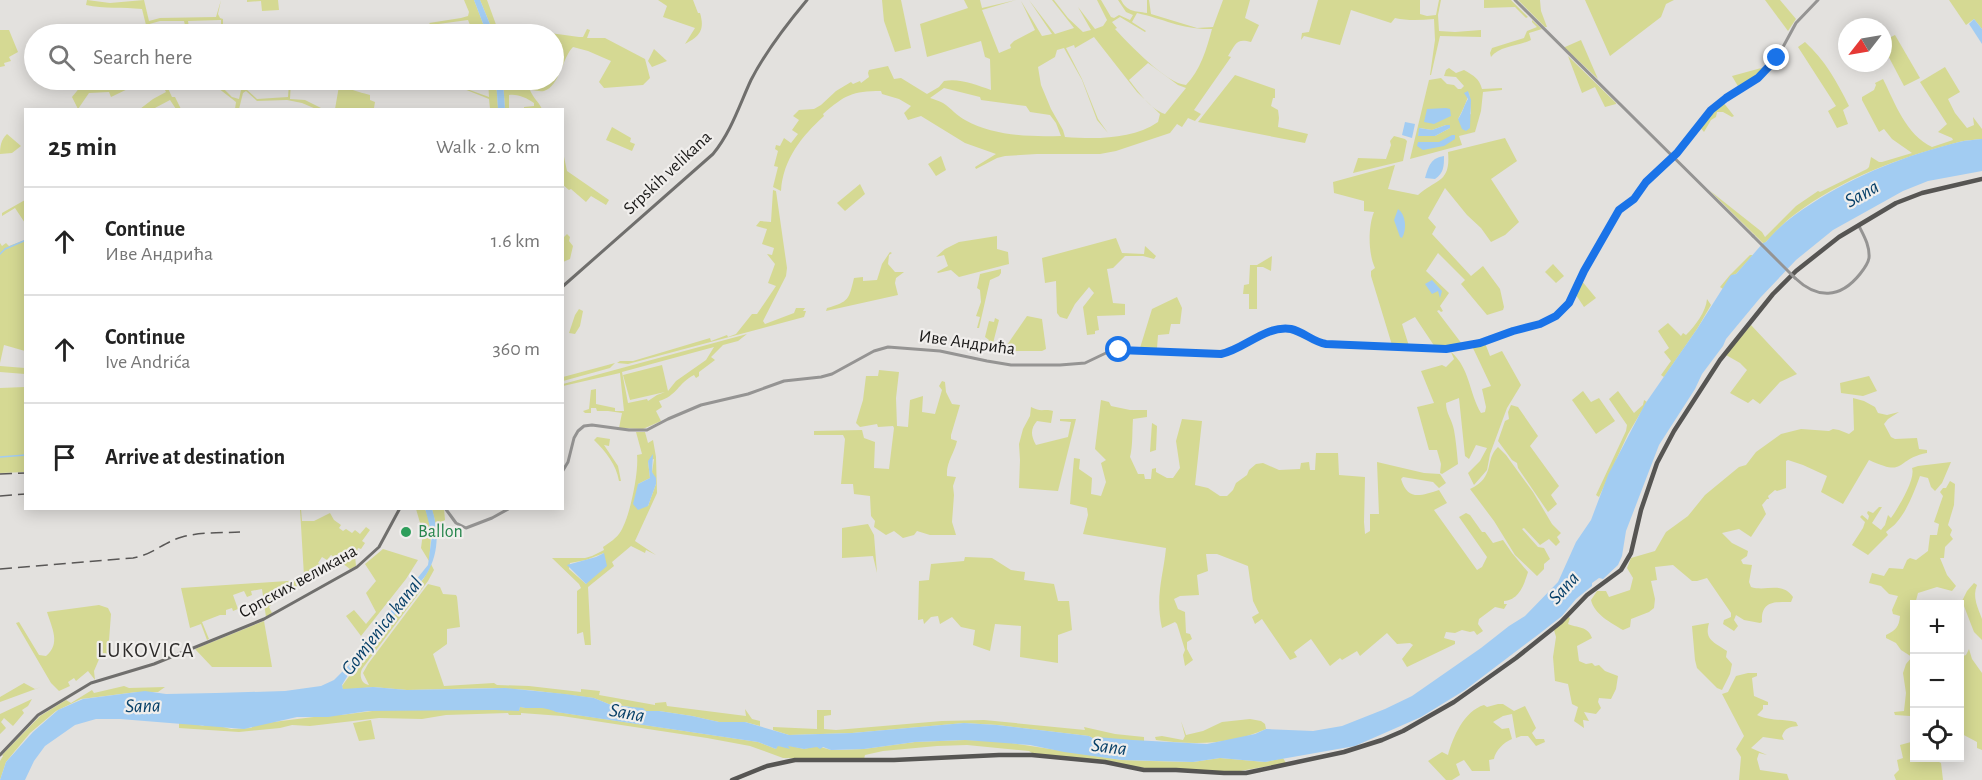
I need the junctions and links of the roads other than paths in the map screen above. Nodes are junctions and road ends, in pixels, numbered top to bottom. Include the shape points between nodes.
1 (807, 0) edge
2 (1515, 0) edge
3 (1818, 0) edge
4 (1673, 157) junction
5 (1982, 179) edge
6 (1858, 225) junction
7 (564, 285) edge
8 (564, 469) edge
9 (399, 510) edge
10 (446, 510) edge
11 (506, 510) edge
12 (0, 755) edge
13 (732, 780) edge

1 - 7 main road, Srpskih velikana via 759,66 717,148
2 - 4 street
3 - 4 street via 1796,23 1770,67 1711,110
4 - 6 street, bridge via 1806,288 1832,293 1849,285 1868,264 1867,243
4 - 8 street, Иве Андрића via 1617,213 1564,309 1546,322 1480,343 1441,349 1347,346 1318,343 1287,329 1262,335 1221,354 1119,350 1084,363 1060,365 989,362 940,351 888,347 832,374 779,382 692,408 647,429 584,426 574,438
5 - 6 main road via 1907,198
6 - 13 main road via 1809,260 1779,288 1703,384 1657,463 1631,553 1621,570 1516,658 1418,723 1344,752 1235,773 1144,770 1105,762 1016,754 782,762
9 - 12 main road, Српских великана via 379,547 357,567 264,619 154,664 91,683 38,715
10 - 11 street via 456,523 466,528

